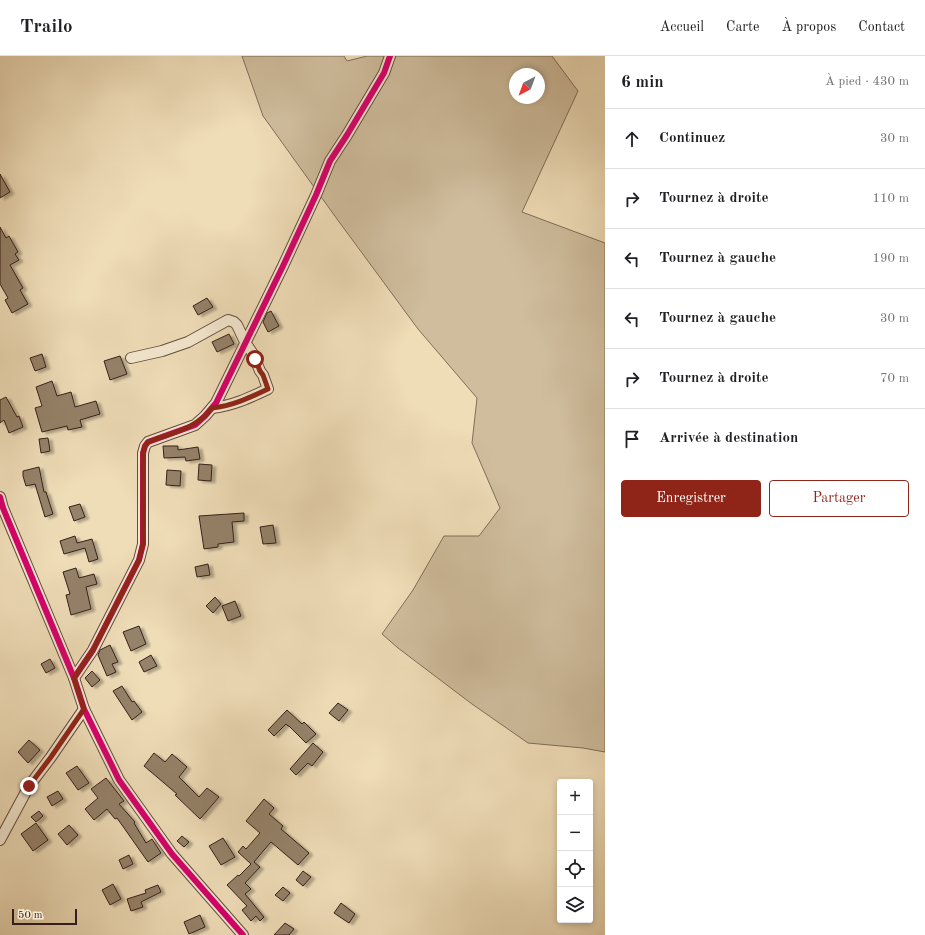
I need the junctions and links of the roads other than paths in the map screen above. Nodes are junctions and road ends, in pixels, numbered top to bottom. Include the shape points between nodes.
1 (390, 56) edge
2 (245, 342) junction
3 (131, 358) dead end
4 (212, 408) junction
5 (0, 497) edge
6 (74, 678) junction
7 (84, 709) junction
8 (0, 840) edge
9 (243, 935) edge

1 - 2 street via 384,73 330,161 313,202
2 - 3 street via 237,325 228,320 188,342
2 - 4 street
2 - 4 street via 268,389 237,403
4 - 6 street via 195,425 148,442 145,446 143,544 139,560 93,650
5 - 6 street
6 - 7 street
7 - 8 street via 29,786
7 - 9 street via 118,780 172,854

